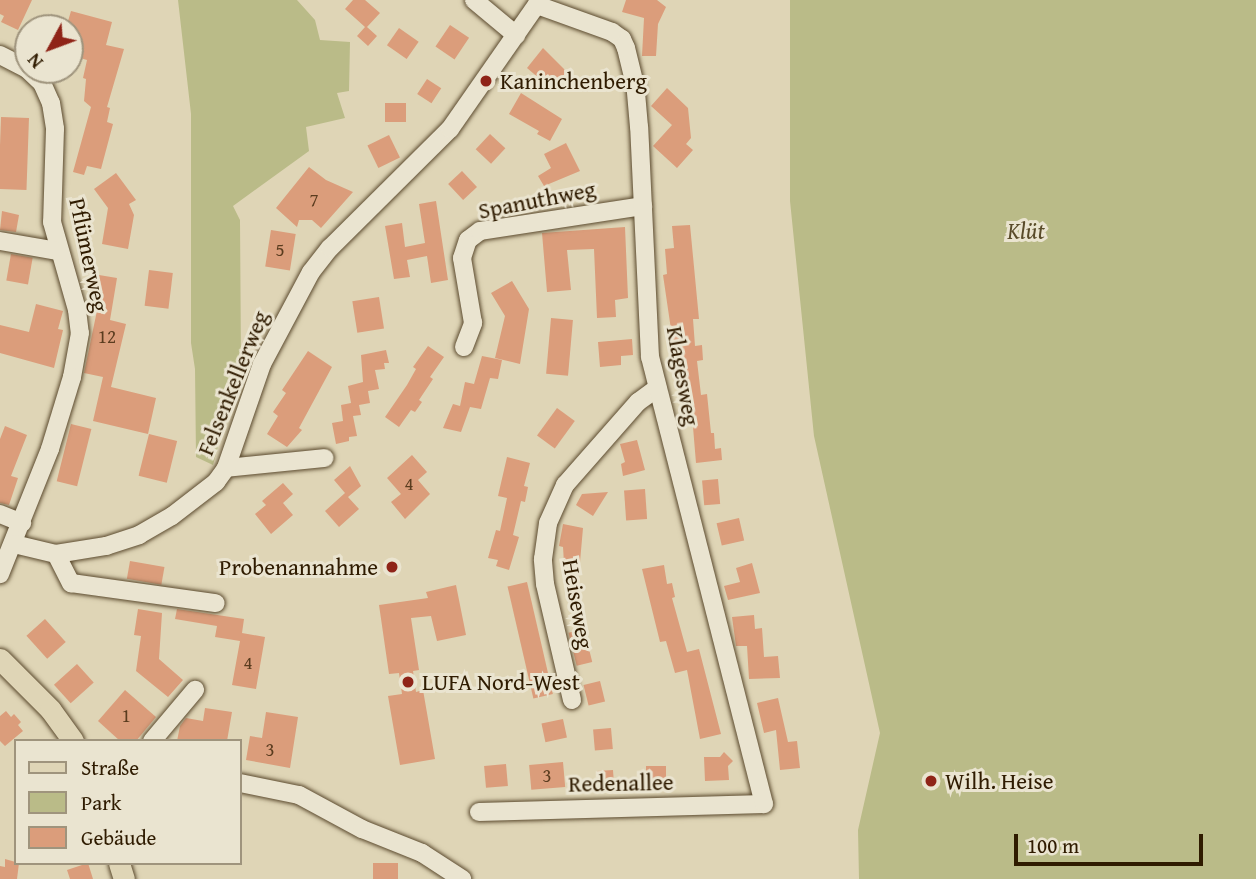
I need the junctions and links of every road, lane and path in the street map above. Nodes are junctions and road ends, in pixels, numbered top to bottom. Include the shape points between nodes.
1 (474, 0) edge
2 (538, 2) edge
3 (516, 35) junction
4 (0, 55) edge
5 (642, 206) junction
6 (0, 241) edge
7 (58, 251) junction
8 (464, 348) dead end
9 (657, 388) junction
10 (324, 458) dead end
11 (226, 468) junction
12 (0, 514) edge
13 (22, 523) junction
14 (13, 544) junction
15 (56, 554) junction
16 (0, 574) edge
17 (216, 603) dead end
18 (0, 659) edge
19 (195, 690) dead end
20 (572, 700) dead end
21 (71, 739) edge
22 (154, 739) edge
23 (242, 783) edge
24 (764, 804) joint
25 (479, 812) dead end
26 (462, 879) edge

1 - 3 street
2 - 3 street, Felsenkellerweg
2 - 5 street, Klagesweg via 622,39 636,89
3 - 11 street, Felsenkellerweg via 450,129 311,272 262,365
4 - 7 street, Pflümerweg via 42,83 51,103 55,129 52,222
5 - 8 street, Spanuthweg via 480,231 468,240 462,258 473,323
5 - 9 street, Klagesweg via 650,357
6 - 7 street
7 - 13 street, Pflümerweg via 80,333 72,377
9 - 20 street, Heiseweg via 638,402 565,485 548,523 545,584
9 - 24 street, Klagesweg
10 - 11 street
11 - 15 street, Felsenkellerweg via 204,494 139,534 106,546
12 - 13 street
13 - 14 street, Pflümerweg
14 - 15 street, Felsenkellerweg
14 - 16 street, Pflümerweg
15 - 17 street via 71,583
18 - 21 main road via 35,692
19 - 22 street
23 - 26 street via 299,795 362,829 422,853
24 - 25 street, Redenallee

